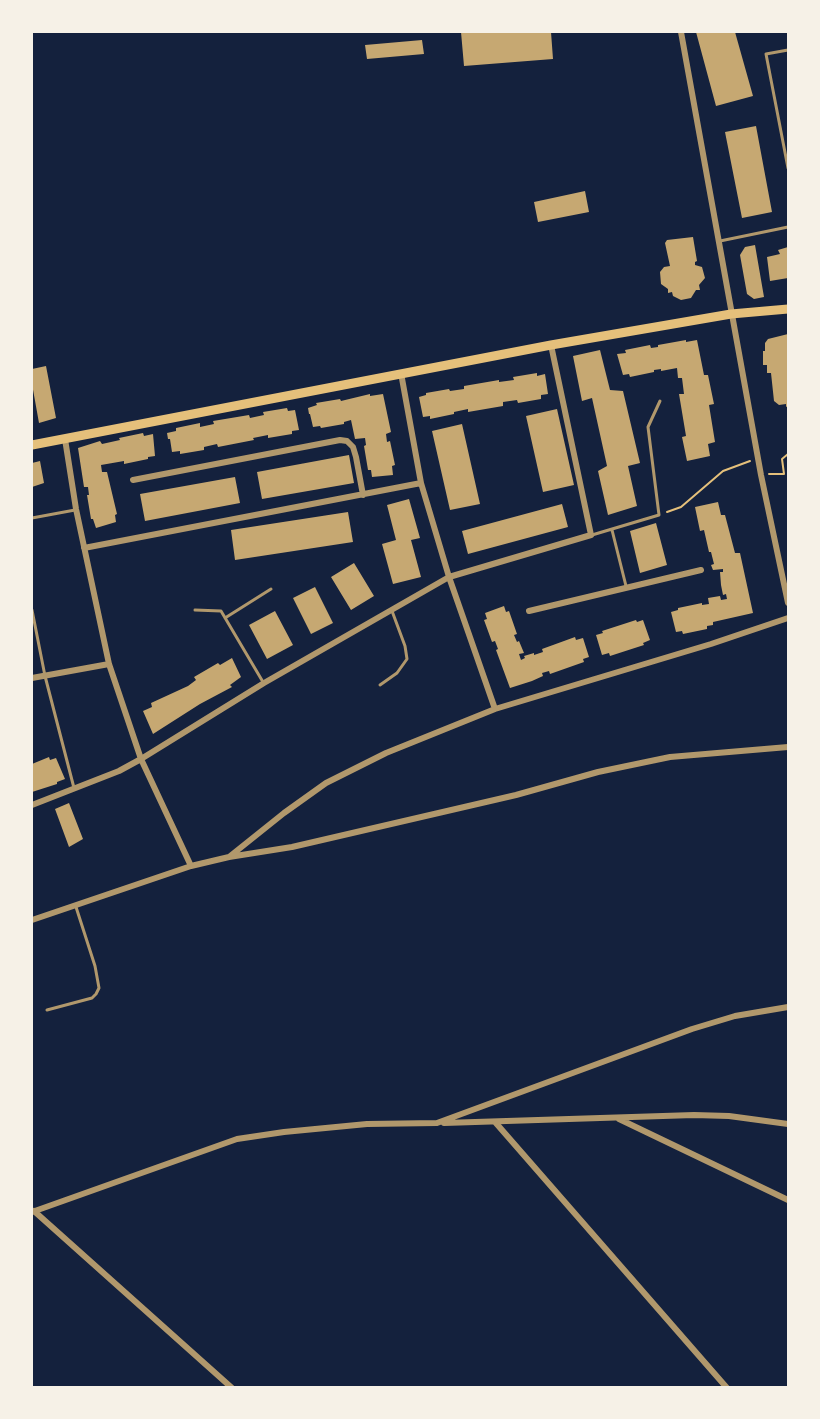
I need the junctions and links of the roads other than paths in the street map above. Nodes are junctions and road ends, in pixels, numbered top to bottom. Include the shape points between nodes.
1 (681, 32) edge
2 (789, 50) edge
3 (789, 168) edge
4 (789, 227) edge
5 (719, 242) junction
6 (789, 309) edge
7 (731, 314) junction
8 (551, 345) junction
9 (401, 373) junction
10 (660, 401) dead end
11 (65, 439) junction
12 (32, 445) edge
13 (133, 480) dead end
14 (422, 483) junction
15 (363, 495) junction
16 (76, 509) junction
17 (32, 518) edge
18 (612, 530) junction
19 (591, 535) junction
20 (84, 548) junction
21 (701, 570) dead end
22 (449, 577) junction
23 (626, 586) junction
24 (271, 589) dead end
25 (789, 603) edge
26 (32, 610) edge
27 (195, 610) dead end
28 (392, 610) junction
29 (529, 611) dead end
30 (225, 618) junction
31 (789, 618) edge
32 (109, 664) junction
33 (45, 676) junction
34 (32, 678) edge
35 (264, 683) junction
36 (380, 685) dead end
37 (495, 709) junction
38 (789, 747) edge
39 (141, 759) junction
40 (74, 788) junction
41 (32, 805) edge
42 (228, 857) junction
43 (191, 866) junction
44 (76, 905) junction
45 (32, 920) edge
46 (789, 1007) edge
47 (47, 1010) dead end
48 (616, 1118) junction
49 (495, 1122) junction
50 (437, 1123) junction
51 (789, 1124) edge
52 (789, 1200) edge
53 (33, 1211) edge
54 (232, 1388) edge
55 (727, 1388) edge

1 - 5 street
2 - 3 lane via 766,54
4 - 5 lane
5 - 7 street
6 - 7 main road
7 - 8 main road
7 - 25 street via 760,475
8 - 9 main road
8 - 19 street
9 - 11 main road
9 - 14 street
10 - 18 lane via 648,427 659,515
11 - 12 main road
11 - 16 street
13 - 15 street via 347,441 356,457
14 - 15 street
14 - 22 street
15 - 20 street
16 - 17 lane
16 - 20 street
18 - 19 lane
18 - 23 lane
19 - 22 street
20 - 32 street
21 - 23 street
22 - 28 street
22 - 37 street
23 - 29 street
24 - 30 lane
26 - 33 lane
27 - 30 lane via 221,611
28 - 35 street
28 - 36 lane via 407,659 398,673
30 - 35 lane
31 - 37 street
32 - 33 street
32 - 39 street
33 - 34 street
33 - 40 lane
35 - 39 street
37 - 42 street via 386,753 326,783
38 - 42 street via 670,757 292,847
39 - 40 street
39 - 43 street
40 - 41 street
42 - 43 street
43 - 44 street
44 - 45 street
44 - 47 lane via 99,988 92,998
46 - 50 street via 735,1016 692,1029
48 - 49 street
48 - 51 street via 729,1116
48 - 52 street
49 - 50 street
49 - 55 street
50 - 53 street via 368,1124 237,1139
53 - 54 street

